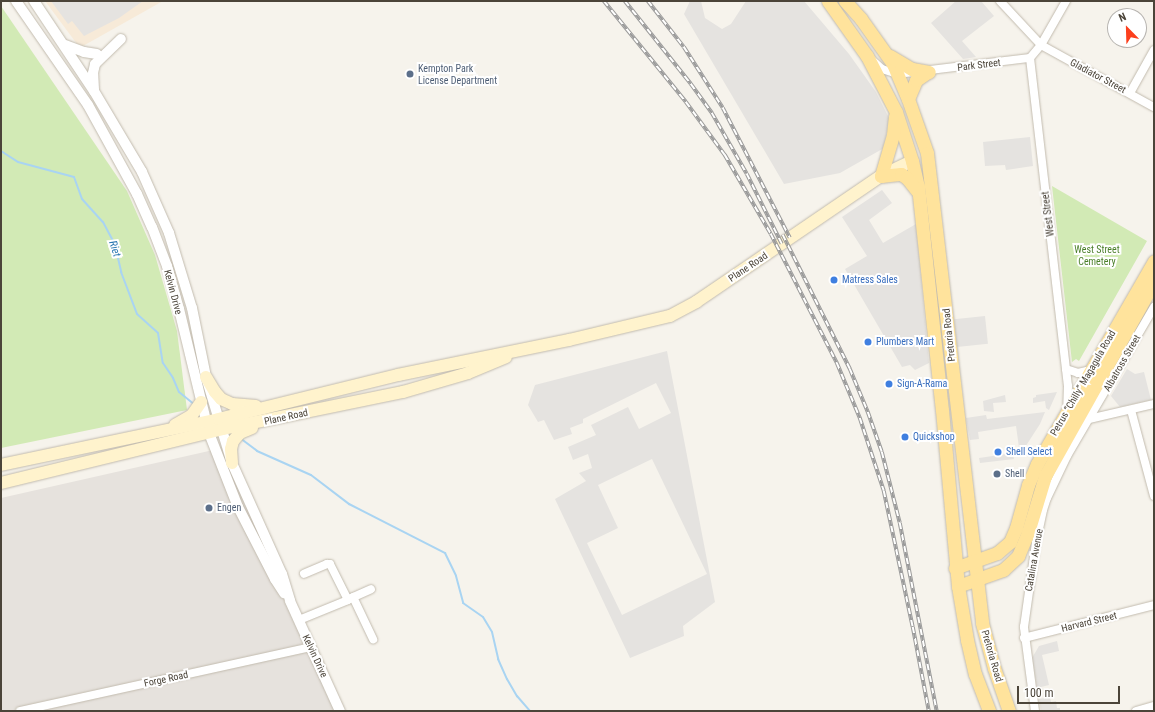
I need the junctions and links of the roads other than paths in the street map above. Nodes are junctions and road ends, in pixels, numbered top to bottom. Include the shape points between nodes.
1 (16, 1) edge
2 (34, 1) edge
3 (828, 1) edge
4 (846, 1) edge
5 (1000, 1) edge
6 (1066, 1) edge
7 (121, 39) dead end
8 (65, 45) junction
9 (1041, 45) junction
10 (1154, 50) edge
11 (884, 51) junction
12 (97, 54) dead end
13 (867, 56) junction
14 (1030, 58) junction
15 (929, 72) junction
16 (898, 74) junction
17 (94, 91) junction
18 (1130, 93) junction
19 (908, 99) junction
20 (1154, 107) edge
21 (896, 112) junction
22 (919, 128) junction
23 (912, 160) junction
24 (930, 173) junction
25 (881, 176) junction
26 (919, 194) junction
27 (1154, 260) edge
28 (1154, 282) edge
29 (1154, 307) edge
30 (569, 340) junction
31 (1093, 367) junction
32 (1066, 369) junction
33 (206, 377) junction
34 (400, 384) dead end
35 (323, 395) junction
36 (201, 402) junction
37 (1154, 404) edge
38 (275, 406) junction
39 (942, 410) junction
40 (1131, 410) junction
41 (1066, 411) junction
42 (957, 412) junction
43 (1089, 419) junction
44 (266, 421) junction
45 (220, 424) junction
46 (208, 427) junction
47 (162, 432) junction
48 (232, 463) junction
49 (1, 465) edge
50 (1, 483) edge
51 (1154, 496) edge
52 (973, 543) junction
53 (997, 553) junction
54 (976, 561) junction
55 (955, 568) junction
56 (304, 574) dead end
57 (976, 580) junction
58 (958, 586) junction
59 (371, 589) dead end
60 (350, 599) junction
61 (290, 601) junction
62 (1154, 605) edge
63 (299, 620) junction
64 (1024, 638) junction
65 (373, 639) dead end
66 (311, 647) junction
67 (1154, 706) edge
68 (20, 711) edge
69 (340, 711) edge
70 (989, 711) edge
71 (1009, 711) edge
72 (1035, 711) edge
73 (1136, 711) edge

1 - 36 street, Kelvin Drive via 88,105 137,194 167,266
2 - 8 street, Kelvin Drive
3 - 13 main road, Pretoria Road
4 - 11 main road, Pretoria Road
5 - 9 street
6 - 9 street
7 - 17 street via 95,64 92,73
8 - 12 street
8 - 17 street, Kelvin Drive
9 - 14 street
9 - 18 street, Gladiator Street
10 - 18 street
11 - 15 main road via 907,67
11 - 16 main road, Pretoria Road
13 - 16 street, Park Street via 882,69
13 - 21 main road, Pretoria Road
14 - 15 street, Park Street
14 - 32 street, West Street
15 - 16 street, Park Street
15 - 19 main road via 916,80
16 - 19 main road, Pretoria Road
17 - 33 street, Kelvin Drive via 142,172 169,233 192,308
18 - 20 street, Gladiator Street
19 - 22 main road, Pretoria Road
21 - 23 main road, Pretoria Road
21 - 25 main road via 893,136
22 - 23 main road
22 - 24 main road, Pretoria Road
23 - 24 main road via 922,163
23 - 25 main road, Plane Road
23 - 26 main road, Pretoria Road
24 - 42 main road, Pretoria Road
25 - 26 main road via 901,174 912,183
25 - 30 main road, Plane Road via 684,309 654,321
26 - 39 main road, Pretoria Road
27 - 31 main road, Petrus “Chilly” Magagula Road
28 - 57 main road, Petrus “Chilly” Magagula Road via 1041,485 1026,538 1018,556 1003,570
29 - 43 street, Albatross Street
30 - 35 main road, Plane Road via 398,375
30 - 44 main road, Plane Road via 515,354 468,373 403,392
31 - 32 street via 1078,373
31 - 41 main road, Petrus “Chilly” Magagula Road
32 - 41 street, West Street
33 - 38 main road via 215,392 232,404 245,407
33 - 45 street, Kelvin Drive
34 - 35 main road via 374,390
35 - 38 main road, Plane Road
36 - 46 street, Kelvin Drive
36 - 47 main road via 192,415
37 - 40 street
38 - 45 main road, Plane Road
39 - 42 main road
39 - 55 main road, Pretoria Road
40 - 43 street
40 - 51 street
41 - 53 main road, Petrus “Chilly” Magagula Road via 1028,485 1012,538
42 - 52 main road, Pretoria Road
43 - 64 street, Catalina Avenue via 1047,498 1036,543
44 - 45 main road, Plane Road
44 - 48 main road via 235,437 231,449
45 - 46 main road, Plane Road
45 - 48 street, Kelvin Drive
46 - 47 main road, Plane Road
46 - 50 main road, Plane Road
46 - 61 street, Kelvin Drive via 238,507 275,579
47 - 49 main road, Plane Road
48 - 61 street, Kelvin Drive via 282,574
52 - 53 main road via 985,552
52 - 54 main road, Pretoria Road
53 - 54 main road, Petrus “Chilly” Magagula Road
54 - 55 main road, Petrus “Chilly” Magagula Road
54 - 57 main road, Pretoria Road
55 - 58 main road, Pretoria Road
56 - 60 street via 330,564
57 - 58 main road
57 - 71 main road, Pretoria Road via 982,622
58 - 70 main road, Pretoria Road via 966,640
59 - 60 street
60 - 63 street
60 - 65 street
61 - 63 street, Kelvin Drive
62 - 64 street, Harvard Street
63 - 66 street, Kelvin Drive
64 - 72 street, Catalina Avenue
66 - 68 street, Forge Road
66 - 69 street, Kelvin Drive
67 - 73 street

